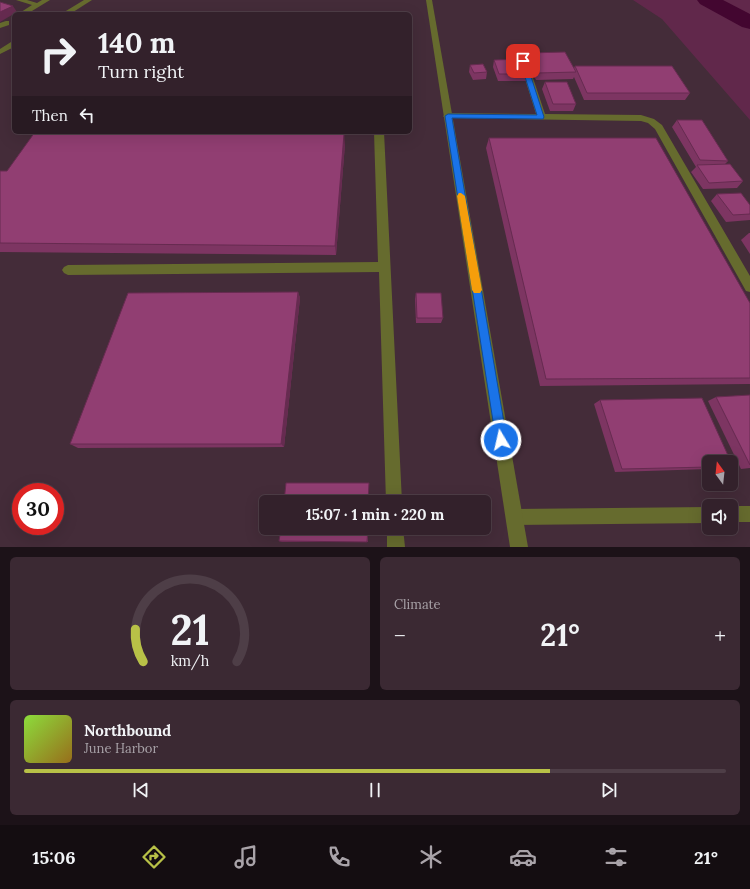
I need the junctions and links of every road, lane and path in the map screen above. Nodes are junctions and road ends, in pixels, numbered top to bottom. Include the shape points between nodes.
1 (19, 0) edge
2 (47, 0) edge
3 (89, 0) edge
4 (429, 0) edge
5 (39, 5) junction
6 (26, 12) edge
7 (68, 12) edge
8 (12, 45) edge
9 (0, 52) edge
10 (523, 61) edge
11 (448, 116) junction
12 (541, 117) junction
13 (379, 134) edge
14 (384, 268) junction
15 (68, 270) dead end
16 (750, 287) edge
17 (394, 495) edge
18 (702, 514) edge
19 (738, 514) edge
20 (750, 514) edge
21 (514, 517) junction
22 (395, 535) edge
23 (396, 547) edge
24 (519, 547) edge

1 - 5 street
2 - 5 street
3 - 7 street
4 - 11 street
5 - 6 street
8 - 9 street
10 - 12 street
11 - 12 street
11 - 21 street
12 - 16 street via 641,118 659,127
13 - 14 street
14 - 15 street
14 - 17 street
18 - 21 street
19 - 20 street
21 - 24 street
22 - 23 street

